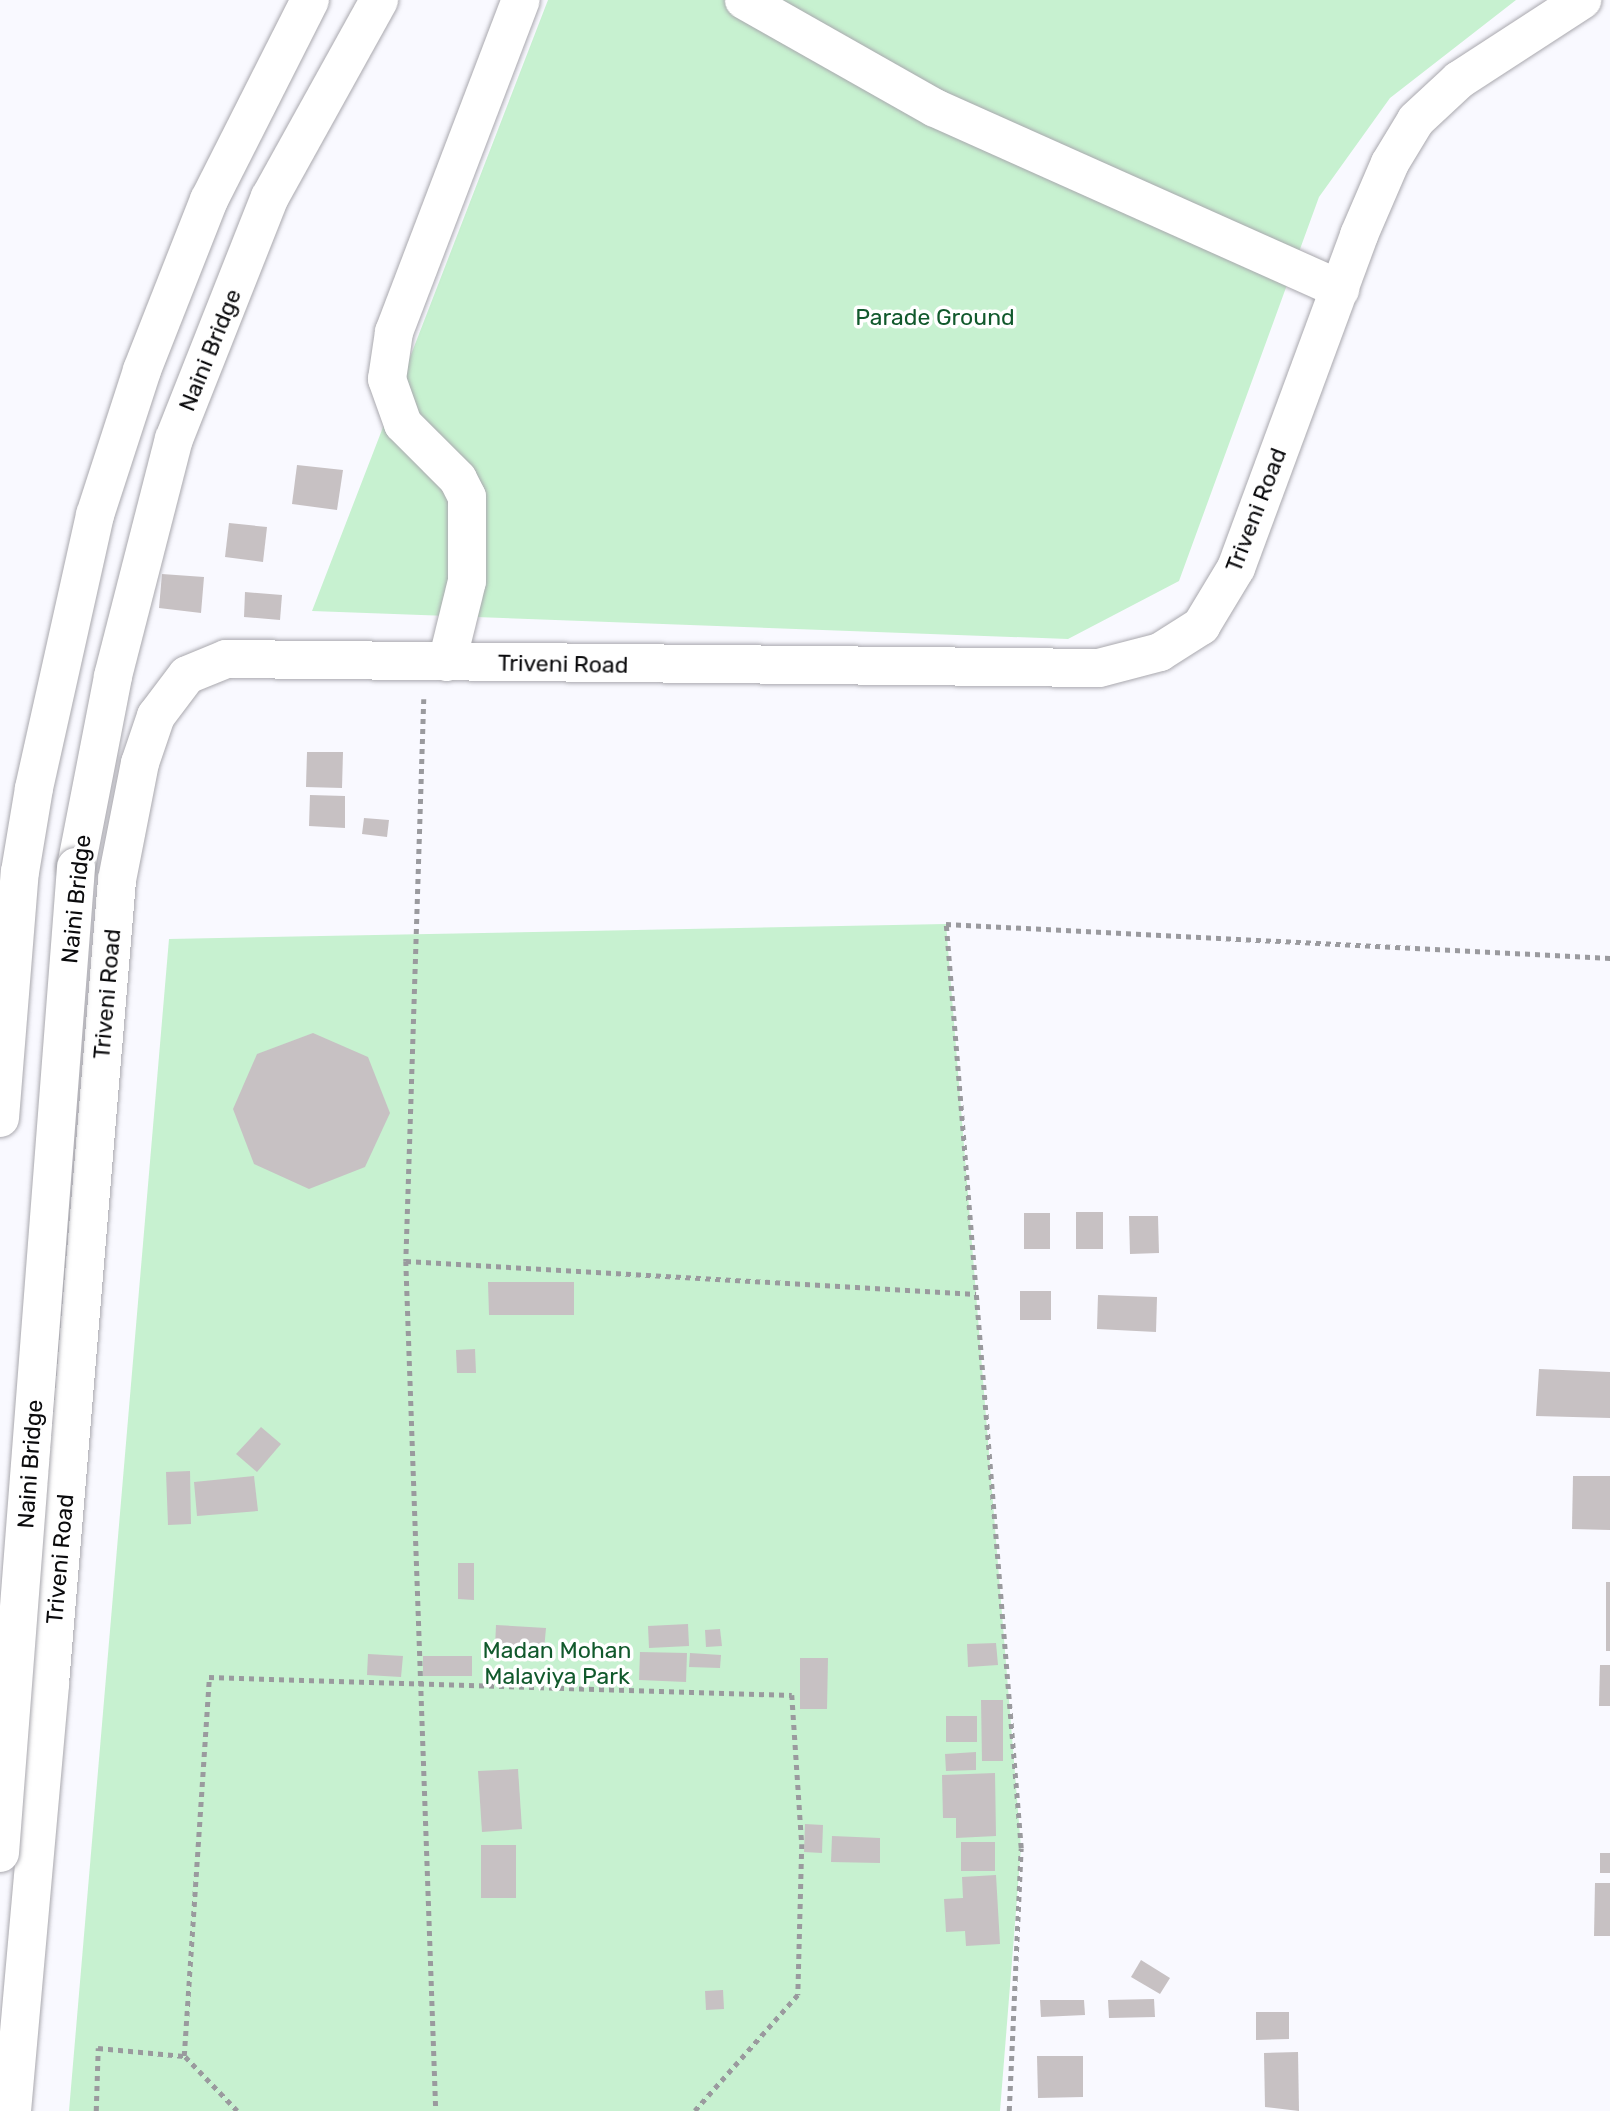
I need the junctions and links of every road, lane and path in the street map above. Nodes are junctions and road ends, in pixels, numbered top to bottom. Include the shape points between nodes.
1 (310, 0) edge
2 (379, 0) edge
3 (521, 0) edge
4 (744, 0) edge
5 (1582, 0) edge
6 (1340, 289) junction
7 (436, 662) junction
8 (1610, 958) edge
9 (0, 1118) edge
10 (406, 1261) junction
11 (976, 1294) junction
12 (0, 1683) edge
13 (50, 1683) junction
14 (421, 1684) junction
15 (0, 1853) edge
16 (184, 2056) junction
17 (12, 2111) edge
18 (96, 2111) edge
19 (237, 2111) edge
20 (436, 2111) edge
21 (695, 2111) edge
22 (1009, 2111) edge

1 - 9 main road via 209,200 138,383 95,515 34,788 20,872
2 - 15 main road, Naini Bridge, bridge via 270,197 174,439 113,676 76,867
3 - 7 main road via 394,332 387,379 403,424 458,479 467,497 467,581
4 - 6 main road via 935,108
5 - 6 main road, Triveni Road via 1459,80 1416,120 1390,163
6 - 7 main road, Triveni Road via 1236,568 1201,626 1160,652 1099,668
7 - 10 path
7 - 13 main road, Triveni Road via 226,659 187,675 156,716 140,763 117,880
8 - 11 path via 946,924
10 - 11 path
10 - 14 path
11 - 22 path via 1021,1849
12 - 13 main road
13 - 17 main road, Triveni Road
14 - 16 path via 209,1677
14 - 20 path
14 - 21 path via 792,1695 802,1844 798,1995
16 - 18 path via 97,2048
16 - 19 path

